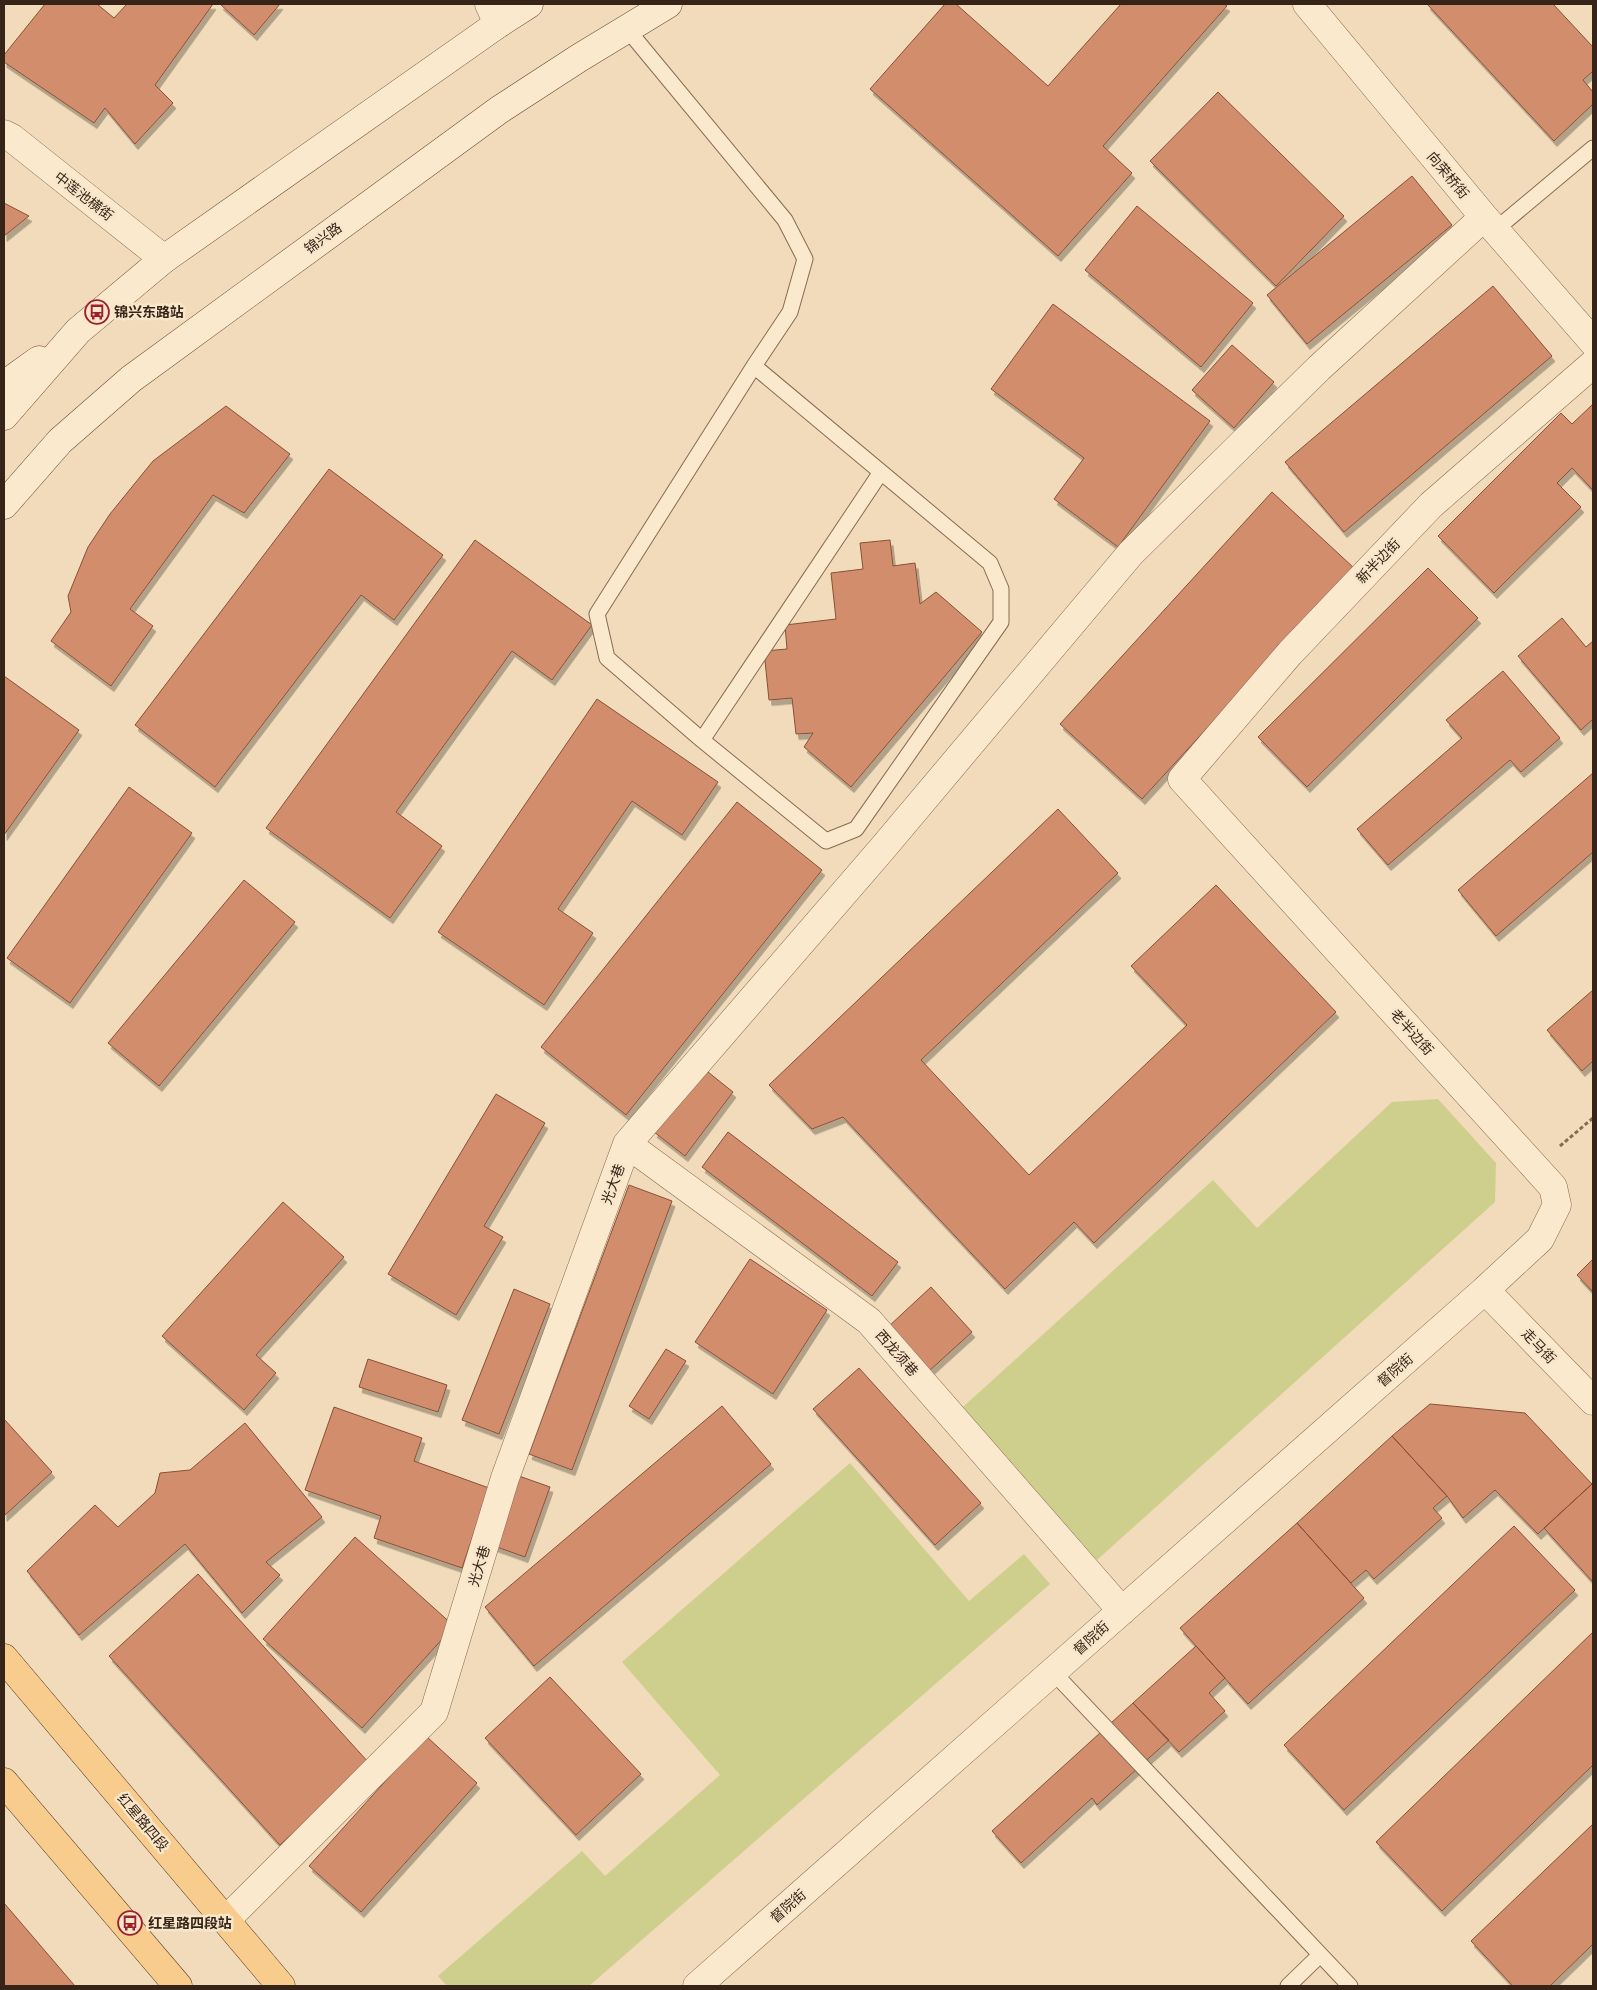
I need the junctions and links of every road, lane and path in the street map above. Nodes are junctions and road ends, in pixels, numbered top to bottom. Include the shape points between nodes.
1 (529, 4) edge
2 (668, 4) edge
3 (1307, 4) edge
4 (494, 14) edge
5 (627, 29) junction
6 (4, 134) edge
7 (1593, 148) edge
8 (1489, 224) junction
9 (164, 259) junction
10 (78, 331) junction
11 (1593, 342) edge
12 (1593, 364) edge
13 (754, 366) junction
14 (4, 385) edge
15 (4, 416) edge
16 (881, 472) junction
17 (4, 505) edge
18 (702, 740) junction
19 (1182, 779) joint
20 (1593, 1118) edge
21 (627, 1144) junction
22 (1535, 1168) junction
23 (1485, 1290) junction
24 (1593, 1401) edge
25 (1122, 1611) junction
26 (4, 1658) edge
27 (1053, 1672) junction
28 (4, 1782) edge
29 (226, 1920) junction
30 (1320, 1955) junction
31 (178, 1986) edge
32 (281, 1986) edge
33 (697, 1986) edge
34 (1288, 1986) edge
35 (1350, 1986) edge

1 - 4 street
2 - 5 street, 锦兴路
3 - 8 street, 向荣桥街
4 - 9 street
5 - 13 lane via 785,220 805,259 790,312
5 - 17 street, 锦兴路 via 499,110 132,379 60,441
6 - 9 street, 中莲池横街
7 - 8 lane
8 - 11 street, 向荣桥街
8 - 21 street via 1319,368 1130,553 882,849
9 - 10 street
10 - 14 street
10 - 15 street
12 - 19 street, 新半边街 via 1431,505 1290,653
13 - 16 lane
13 - 18 lane via 598,614 607,658
16 - 18 lane
16 - 18 lane via 990,563 1001,589 1001,622 856,829 826,841
19 - 22 street, 老半边街
20 - 22 path
21 - 25 street, 西龙须巷 via 869,1321
21 - 29 street, 光大巷 via 505,1478 434,1712
22 - 23 street, 老半边街 via 1553,1187 1557,1205 1540,1240
23 - 24 street, 走马街
23 - 25 street, 督院街
25 - 27 street, 督院街
26 - 29 main road, 红星路四段
27 - 30 lane
27 - 33 street, 督院街
28 - 31 main road
29 - 32 main road, 红星路四段
30 - 34 lane
30 - 35 lane

